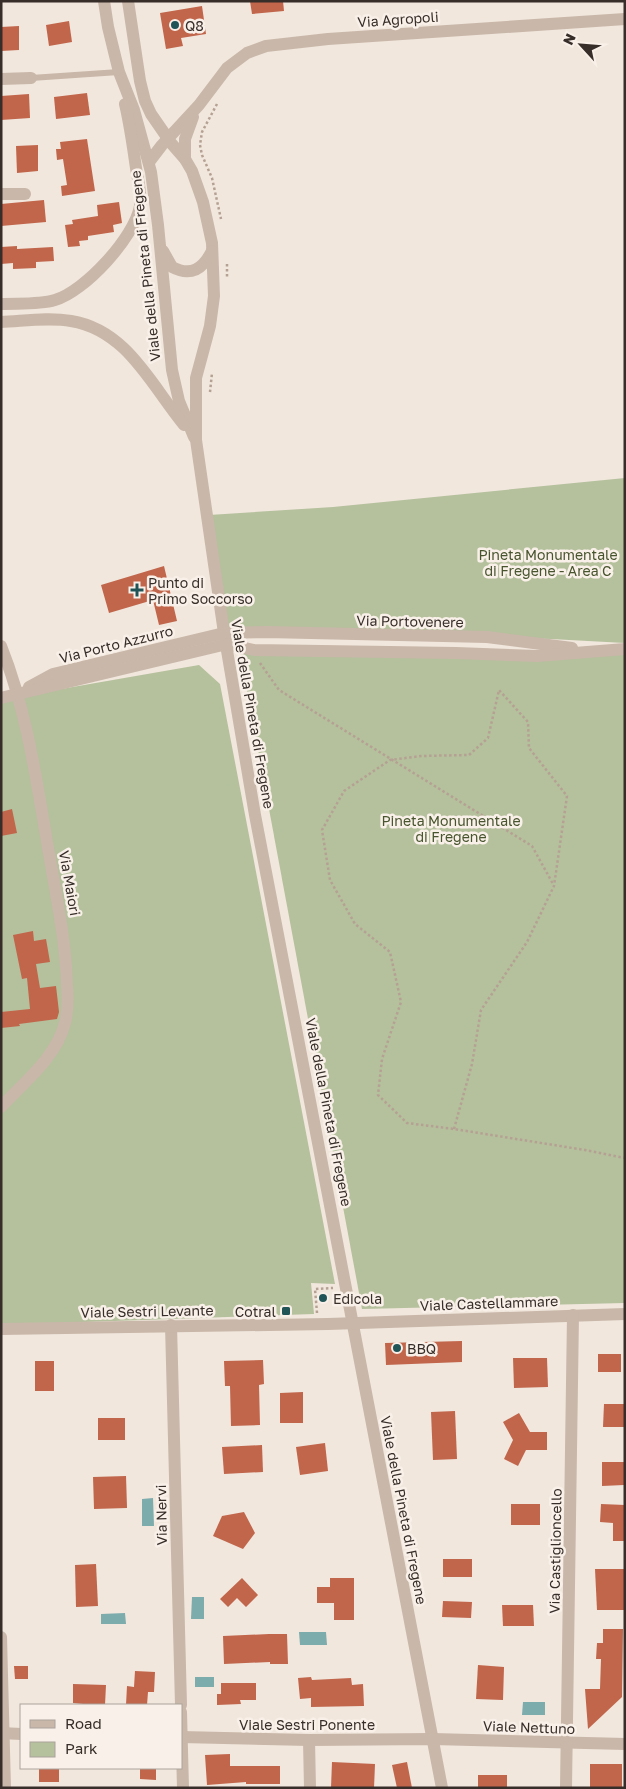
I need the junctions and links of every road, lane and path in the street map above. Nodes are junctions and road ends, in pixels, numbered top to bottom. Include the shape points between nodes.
1 (104, 1) edge
2 (128, 1) edge
3 (625, 19) edge
4 (119, 72) junction
5 (31, 78) joint
6 (1, 80) edge
7 (199, 106) junction
8 (155, 120) junction
9 (185, 121) junction
10 (168, 139) junction
11 (185, 159) junction
12 (149, 162) junction
13 (1, 194) edge
14 (25, 194) dead end
15 (160, 242) junction
16 (212, 251) junction
17 (1, 304) edge
18 (1, 322) edge
19 (196, 440) junction
20 (225, 639) junction
21 (1, 646) edge
22 (625, 649) edge
23 (254, 650) junction
24 (594, 652) junction
25 (18, 693) junction
26 (1, 698) edge
27 (390, 760) junction
28 (554, 886) junction
29 (1, 1107) edge
30 (454, 1129) junction
31 (625, 1158) edge
32 (347, 1288) junction
33 (625, 1314) edge
34 (573, 1315) junction
35 (317, 1318) dead end
36 (354, 1323) junction
37 (171, 1325) junction
38 (1, 1329) edge
39 (1, 1636) edge
40 (181, 1704) edge
41 (2, 1733) edge
42 (20, 1734) edge
43 (182, 1737) edge
44 (433, 1739) junction
45 (309, 1740) junction
46 (567, 1743) junction
47 (625, 1744) edge
48 (5, 1788) edge
49 (183, 1788) edge
50 (310, 1788) edge
51 (442, 1788) edge
52 (566, 1788) edge

1 - 4 street, Viale della Pineta di Fregene
2 - 8 street, Viale della Pineta di Fregene via 140,81 147,108
3 - 7 street, Via Agropoli via 272,44 247,53 233,63
4 - 5 lane
4 - 12 street, Viale della Pineta di Fregene
4 - 17 street via 140,196 135,220 106,262 70,294 51,301
5 - 6 street
7 - 9 street
7 - 11 street via 186,133
8 - 9 street
8 - 10 street, Viale della Pineta di Fregene
9 - 10 street
10 - 11 street, Viale della Pineta di Fregene
10 - 12 street
11 - 16 street, Viale della Pineta di Fregene via 198,188
12 - 15 street, Viale della Pineta di Fregene
13 - 14 street
15 - 16 street via 170,265 185,272 200,267
15 - 19 street, Viale della Pineta di Fregene via 172,370 179,401
16 - 19 street, Viale della Pineta di Fregene via 214,286 210,326 195,386
18 - 19 street via 61,320 103,333 120,344 143,369
19 - 20 street, Viale della Pineta di Fregene
20 - 23 street, Via Portovenere
20 - 24 street, Via Portovenere via 267,632 487,637
20 - 25 street, Via Porto Azzurro
20 - 32 street, Viale della Pineta di Fregene via 255,815
21 - 25 street, Via Maiori
22 - 24 street, Via Portovenere
23 - 24 street, Via Portovenere via 537,656
23 - 27 path via 254,655 279,690
25 - 26 street, Via Porto Azzurro
25 - 29 street, Via Maiori via 62,924 67,1010 61,1035 53,1050
27 - 28 path via 532,846
27 - 28 path via 469,755 488,738 499,690 528,722 529,748 567,796
27 - 30 path via 344,791 322,830 330,880 355,924 390,952 392,960 401,1002 382,1059 378,1095 407,1123
28 - 30 path via 527,942 481,1010 472,1064
30 - 31 path
32 - 35 path via 315,1289
32 - 36 street, Viale della Pineta di Fregene
33 - 34 street, Viale Castellammare
34 - 36 street, Viale Castellammare
34 - 46 street, Via Castiglioncello
36 - 37 street, Viale Sestri Levante
36 - 44 street, Viale della Pineta di Fregene
37 - 38 street, Viale Sestri Levante
37 - 40 street, Via Nervi
39 - 41 street
41 - 42 street
41 - 48 street
43 - 45 street, Viale Sestri Ponente
43 - 49 street
44 - 45 street, Viale Sestri Ponente
44 - 46 street, Viale Nettuno
44 - 51 street, Viale della Pineta di Fregene
45 - 50 street
46 - 47 street, Viale Nettuno
46 - 52 street, Via Castiglioncello

